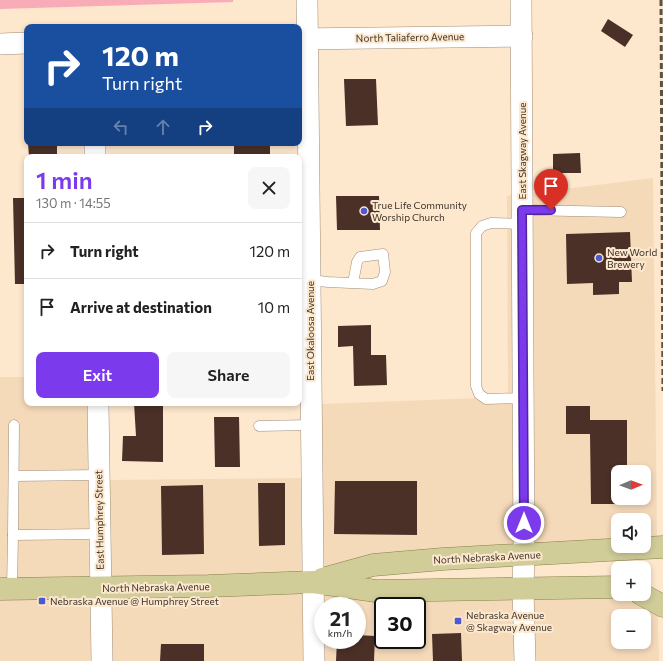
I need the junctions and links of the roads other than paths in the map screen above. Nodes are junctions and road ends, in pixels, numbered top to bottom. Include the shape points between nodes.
1 (307, 0) edge
2 (521, 0) edge
3 (522, 36) junction
4 (303, 39) edge
5 (24, 43) edge
6 (0, 44) edge
7 (621, 212) dead end
8 (522, 217) junction
9 (310, 280) junction
10 (353, 283) dead end
11 (523, 398) junction
12 (98, 406) edge
13 (311, 425) junction
14 (14, 426) dead end
15 (259, 426) dead end
16 (99, 475) junction
17 (14, 476) junction
18 (99, 534) junction
19 (13, 535) junction
20 (663, 548) edge
21 (524, 554) junction
22 (313, 582) junction
23 (611, 587) edge
24 (651, 587) edge
25 (663, 587) edge
26 (100, 588) junction
27 (6, 589) edge
28 (523, 589) junction
29 (651, 599) edge
30 (663, 606) edge
31 (102, 661) edge
32 (314, 661) edge
33 (525, 661) edge

1 - 4 street, East Okaloosa Avenue
2 - 3 street, East Skagway Avenue
3 - 4 street, North Taliaferro Avenue
3 - 8 street, East Skagway Avenue
4 - 9 street, East Okaloosa Avenue
5 - 6 street
7 - 8 lane
8 - 11 street, East Skagway Avenue
8 - 11 lane via 482,226 476,233 476,386 486,399
9 - 10 lane
9 - 13 street, East Okaloosa Avenue
11 - 21 street, East Skagway Avenue
12 - 16 street, East Humphrey Street
13 - 15 lane
13 - 22 street, East Okaloosa Avenue
14 - 17 lane
16 - 17 lane
16 - 18 street, East Humphrey Street
17 - 19 lane
18 - 19 lane
18 - 26 street, East Humphrey Street
19 - 27 lane
20 - 21 main road, North Nebraska Avenue
21 - 22 main road, North Nebraska Avenue via 372,565
21 - 28 street, East Skagway Avenue
22 - 26 main road, North Nebraska Avenue
22 - 28 main road, North Nebraska Avenue via 376,591
22 - 32 street, East Okaloosa Avenue
23 - 28 main road, North Nebraska Avenue
24 - 25 main road
26 - 27 main road, North Nebraska Avenue
26 - 31 street, East Humphrey Street
28 - 33 street, East Skagway Avenue
29 - 30 main road

